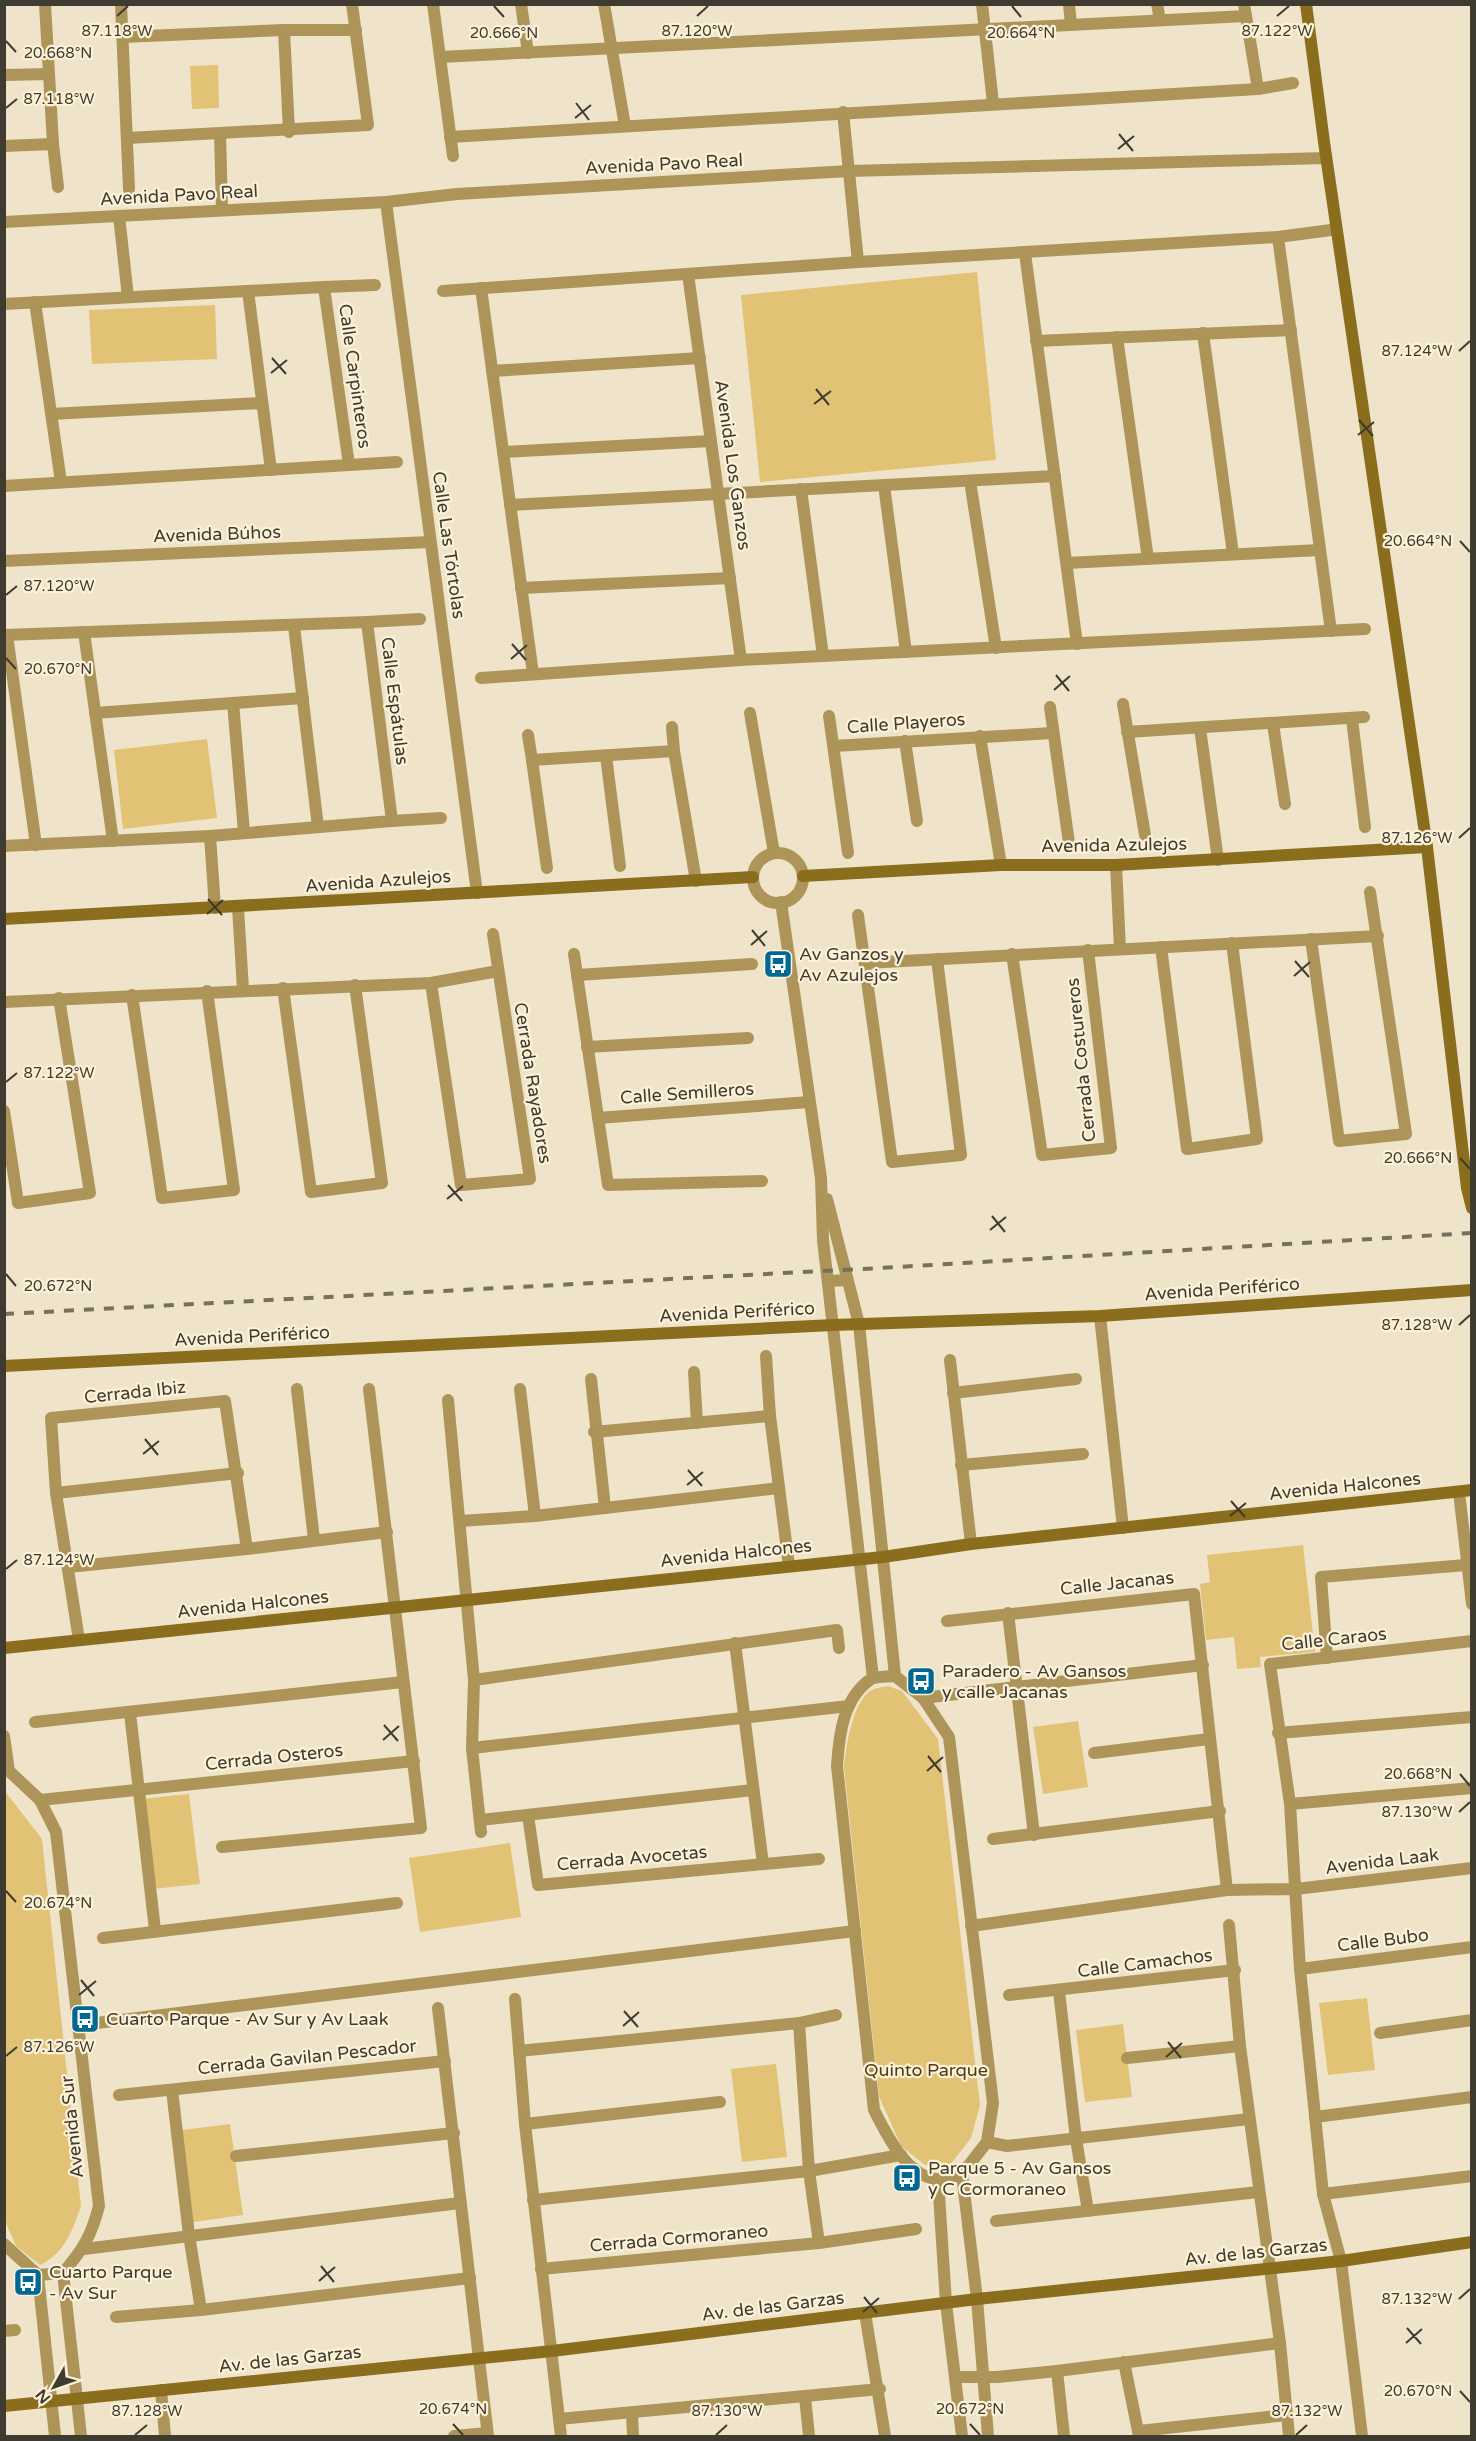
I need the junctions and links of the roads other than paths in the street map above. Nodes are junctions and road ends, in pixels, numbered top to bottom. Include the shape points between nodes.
1 (45, 4) edge
2 (121, 4) edge
3 (352, 4) edge
4 (433, 4) edge
5 (521, 4) edge
6 (604, 4) edge
7 (982, 4) edge
8 (1069, 4) edge
9 (1157, 4) edge
10 (1306, 4) edge
11 (1245, 10) edge
12 (1160, 20) junction
13 (1071, 25) junction
14 (985, 28) junction
15 (284, 30) junction
16 (356, 30) junction
17 (123, 37) junction
18 (611, 48) junction
19 (528, 53) junction
20 (440, 57) junction
21 (49, 74) junction
22 (4, 75) edge
23 (1293, 83) dead end
24 (1258, 89) junction
25 (993, 103) junction
26 (843, 112) junction
27 (625, 126) junction
28 (289, 132) junction
29 (220, 133) junction
30 (450, 137) junction
31 (128, 138) junction
32 (53, 144) junction
33 (4, 146) edge
34 (453, 156) dead end
35 (1326, 158) junction
36 (849, 171) junction
37 (58, 187) dead end
38 (129, 189) dead end
39 (386, 202) junction
40 (222, 210) junction
41 (119, 216) junction
42 (4, 222) edge
43 (1331, 230) dead end
44 (1278, 237) junction
45 (1025, 253) junction
46 (858, 262) junction
47 (688, 274) junction
48 (375, 285) dead end
49 (324, 287) junction
50 (481, 288) junction
51 (248, 291) junction
52 (443, 291) dead end
53 (128, 297) junction
54 (36, 302) junction
55 (4, 304) edge
56 (1291, 330) junction
57 (1203, 333) junction
58 (1117, 337) junction
59 (1036, 341) junction
60 (700, 357) junction
61 (492, 371) junction
62 (262, 403) junction
63 (51, 414) junction
64 (711, 441) junction
65 (503, 452) junction
66 (397, 462) dead end
67 (349, 465) junction
68 (271, 470) junction
69 (1055, 476) junction
70 (970, 481) junction
71 (61, 482) junction
72 (884, 485) junction
73 (4, 486) edge
74 (801, 489) junction
75 (719, 494) junction
76 (510, 504) junction
77 (430, 542) junction
78 (1320, 550) junction
79 (1233, 554) junction
80 (1148, 559) junction
81 (4, 561) edge
82 (1067, 563) junction
83 (730, 578) junction
84 (521, 588) junction
85 (420, 620) dead end
86 (367, 622) junction
87 (294, 626) junction
88 (1365, 629) dead end
89 (1331, 631) junction
90 (84, 632) junction
91 (5, 635) edge
92 (1077, 644) junction
93 (996, 648) junction
94 (906, 652) junction
95 (823, 656) junction
96 (741, 660) junction
97 (533, 674) junction
98 (480, 678) dead end
99 (303, 698) junction
100 (232, 703) junction
101 (1123, 704) dead end
102 (1050, 707) dead end
103 (95, 713) junction
104 (750, 713) dead end
105 (829, 716) dead end
106 (1273, 724) junction
107 (672, 727) dead end
108 (1200, 728) junction
109 (1127, 732) junction
110 (1052, 733) junction
111 (528, 735) dead end
112 (980, 736) junction
113 (905, 741) junction
114 (834, 746) junction
115 (674, 751) junction
116 (606, 756) junction
117 (532, 760) junction
118 (1285, 804) dead end
119 (441, 818) dead end
120 (392, 821) junction
121 (917, 821) dead end
122 (318, 827) junction
123 (1365, 827) dead end
124 (244, 832) junction
125 (1145, 835) dead end
126 (210, 836) junction
127 (113, 840) junction
128 (1069, 843) dead end
129 (36, 845) junction
130 (4, 846) edge
131 (1427, 847) junction
132 (774, 853) junction
133 (848, 853) dead end
134 (1218, 860) junction
135 (1001, 865) junction
136 (1116, 865) junction
137 (620, 866) dead end
138 (547, 868) dead end
139 (803, 876) junction
140 (753, 877) junction
141 (696, 881) junction
142 (1370, 892) dead end
143 (477, 893) junction
144 (781, 902) junction
145 (215, 908) junction
146 (238, 908) junction
147 (858, 915) dead end
148 (4, 919) edge
149 (493, 934) dead end
150 (1378, 936) junction
151 (1311, 939) junction
152 (1232, 943) junction
153 (1161, 947) junction
154 (1120, 949) junction
155 (1088, 950) junction
156 (574, 954) dead end
157 (1012, 954) junction
158 (937, 959) junction
159 (865, 963) junction
160 (752, 964) dead end
161 (498, 971) junction
162 (577, 975) junction
163 (431, 983) junction
164 (355, 985) junction
165 (283, 988) junction
166 (243, 989) junction
167 (207, 992) junction
168 (132, 995) junction
169 (59, 998) junction
170 (4, 1002) edge
171 (748, 1038) dead end
172 (587, 1047) junction
173 (809, 1102) junction
174 (4, 1111) edge
175 (598, 1118) junction
176 (821, 1178) junction
177 (762, 1181) dead end
178 (1472, 1208) edge
179 (838, 1238) junction
180 (823, 1240) junction
181 (847, 1280) junction
182 (829, 1281) junction
183 (1472, 1290) edge
184 (1100, 1316) junction
185 (859, 1324) junction
186 (833, 1325) junction
187 (766, 1356) dead end
188 (950, 1360) dead end
189 (4, 1366) edge
190 (694, 1372) dead end
191 (591, 1379) dead end
192 (1076, 1379) dead end
193 (297, 1389) dead end
194 (369, 1389) dead end
195 (520, 1389) dead end
196 (953, 1393) junction
197 (448, 1400) dead end
198 (770, 1416) junction
199 (697, 1423) junction
200 (594, 1432) junction
201 (1083, 1454) dead end
202 (961, 1465) junction
203 (238, 1473) junction
204 (779, 1488) junction
205 (1465, 1491) edge
206 (56, 1493) junction
207 (605, 1508) junction
208 (535, 1516) junction
209 (460, 1521) junction
210 (1123, 1528) junction
211 (387, 1532) junction
212 (314, 1540) junction
213 (970, 1544) junction
214 (247, 1550) junction
215 (883, 1557) junction
216 (858, 1559) junction
217 (1466, 1565) junction
218 (789, 1566) junction
219 (68, 1567) junction
220 (466, 1600) junction
221 (396, 1603) junction
222 (1472, 1604) edge
223 (1008, 1613) junction
224 (947, 1621) dead end
225 (80, 1640) junction
226 (1472, 1641) edge
227 (735, 1643) junction
228 (4, 1648) edge
229 (839, 1648) dead end
230 (1328, 1658) junction
231 (1203, 1665) junction
232 (895, 1676) junction
233 (873, 1678) junction
234 (474, 1680) junction
235 (404, 1682) junction
236 (1017, 1688) junction
237 (923, 1698) junction
238 (849, 1706) junction
239 (130, 1713) junction
240 (744, 1717) junction
241 (1472, 1717) edge
242 (35, 1722) dead end
243 (1278, 1733) junction
244 (4, 1736) edge
245 (1209, 1739) junction
246 (472, 1749) junction
247 (1094, 1753) dead end
248 (414, 1761) junction
249 (7, 1771) edge
250 (138, 1788) junction
251 (1472, 1788) edge
252 (753, 1790) junction
253 (40, 1800) junction
254 (1290, 1804) junction
255 (1220, 1811) junction
256 (528, 1815) junction
257 (1034, 1835) junction
258 (993, 1839) dead end
259 (222, 1847) dead end
260 (819, 1859) dead end
261 (763, 1864) junction
262 (1472, 1868) edge
263 (1296, 1889) junction
264 (1227, 1890) junction
265 (397, 1903) dead end
266 (1229, 1924) dead end
267 (971, 1926) junction
268 (156, 1930) junction
269 (855, 1931) junction
270 (103, 1938) dead end
271 (1472, 1947) edge
272 (1300, 1969) junction
273 (1235, 1971) junction
274 (1059, 1991) junction
275 (1010, 1995) dead end
276 (515, 1999) dead end
277 (438, 2008) dead end
278 (836, 2015) dead end
279 (1472, 2020) edge
280 (799, 2023) junction
281 (80, 2025) junction
282 (1380, 2033) dead end
283 (1240, 2046) junction
284 (519, 2051) junction
285 (1127, 2058) dead end
286 (445, 2061) junction
287 (172, 2090) junction
288 (119, 2095) dead end
289 (1472, 2097) edge
290 (720, 2102) dead end
291 (1315, 2116) junction
292 (1249, 2120) junction
293 (525, 2124) junction
294 (454, 2133) junction
295 (1076, 2139) junction
296 (987, 2142) junction
297 (236, 2156) dead end
298 (901, 2156) junction
299 (809, 2171) junction
300 (962, 2174) junction
301 (1472, 2176) edge
302 (938, 2180) junction
303 (1258, 2192) junction
304 (1323, 2194) junction
305 (533, 2200) junction
306 (460, 2203) junction
307 (1088, 2211) junction
308 (996, 2221) dead end
309 (916, 2229) dead end
310 (189, 2235) junction
311 (1472, 2242) edge
312 (819, 2243) junction
313 (4, 2244) edge
314 (84, 2249) junction
315 (10, 2258) edge
316 (1341, 2261) junction
317 (1270, 2268) junction
318 (541, 2269) junction
319 (63, 2273) junction
320 (38, 2275) junction
321 (470, 2278) junction
322 (977, 2299) junction
323 (946, 2303) junction
324 (201, 2310) junction
325 (865, 2313) junction
326 (116, 2317) dead end
327 (1280, 2343) junction
328 (476, 2357) junction
329 (553, 2357) junction
330 (1124, 2362) junction
331 (1057, 2371) junction
332 (956, 2377) junction
333 (982, 2377) junction
334 (880, 2389) junction
335 (161, 2390) junction
336 (805, 2397) junction
337 (77, 2398) junction
338 (51, 2400) junction
339 (4, 2406) edge
340 (632, 2413) junction
341 (1287, 2415) junction
342 (559, 2419) junction
343 (1139, 2434) edge
344 (487, 2435) edge
345 (56, 2436) edge
346 (81, 2436) edge
347 (165, 2436) edge
348 (454, 2436) edge
349 (561, 2436) edge
350 (633, 2436) edge
351 (809, 2436) edge
352 (885, 2436) edge
353 (962, 2436) edge
354 (988, 2436) edge
355 (1064, 2436) edge
356 (1289, 2436) edge
357 (1362, 2436) edge

1 - 21 street
2 - 17 street
3 - 16 street
4 - 20 street
5 - 19 street
6 - 18 street
7 - 14 street
8 - 13 street
9 - 12 street
10 - 35 main road
11 - 12 street
11 - 24 street
12 - 13 street
13 - 14 street
14 - 18 street
14 - 25 street
15 - 16 street
15 - 17 street
15 - 28 street
16 - 28 street via 368,125
17 - 31 street
18 - 19 street
18 - 27 street
19 - 20 street
20 - 30 street
21 - 22 street
21 - 32 street
23 - 24 street
24 - 25 street
25 - 26 street
26 - 27 street
26 - 36 street
27 - 30 street
28 - 29 street
29 - 31 street
29 - 40 street
30 - 34 street
31 - 38 street
32 - 33 street
32 - 37 street
35 - 36 street, Avenida Pavo Real
35 - 131 main road
36 - 39 street, Avenida Pavo Real via 457,194
36 - 46 street
39 - 40 street, Avenida Pavo Real
39 - 77 street, Calle Las Tórtolas
40 - 41 street, Avenida Pavo Real
41 - 42 street, Avenida Pavo Real
41 - 53 street
43 - 44 street
44 - 45 street
44 - 56 street
45 - 46 street
45 - 59 street
46 - 47 street
47 - 50 street
47 - 60 street, Avenida Los Ganzos
48 - 49 street
49 - 51 street, Calle Carpinteros
49 - 67 street, Calle Carpinteros
50 - 52 street
50 - 61 street
51 - 53 street, Calle Carpinteros
51 - 62 street
53 - 54 street, Calle Carpinteros
54 - 55 street, Calle Carpinteros
54 - 63 street
56 - 57 street
56 - 78 street
57 - 58 street
57 - 79 street
58 - 59 street
58 - 80 street
59 - 69 street
60 - 61 street
60 - 64 street, Avenida Los Ganzos
61 - 65 street
62 - 63 street
62 - 68 street
63 - 71 street
64 - 65 street
64 - 75 street, Avenida Los Ganzos
65 - 76 street
66 - 67 street
67 - 68 street, Calle Carpinteros
68 - 71 street, Calle Carpinteros
69 - 70 street
69 - 82 street
70 - 72 street
70 - 93 street
71 - 73 street, Calle Carpinteros
72 - 74 street
72 - 94 street
74 - 75 street
74 - 95 street
75 - 76 street
75 - 83 street, Avenida Los Ganzos
76 - 84 street
77 - 81 street, Avenida Búhos
77 - 143 street, Calle Las Tórtolas
78 - 79 street
78 - 89 street
79 - 80 street
80 - 82 street
82 - 92 street
83 - 84 street
83 - 96 street, Avenida Los Ganzos
84 - 97 street
85 - 86 street
86 - 87 street, Calle Espátulas
86 - 120 street, Calle Espátulas
87 - 90 street, Calle Espátulas
87 - 99 street
88 - 89 street
89 - 92 street
90 - 91 street, Calle Espátulas
90 - 103 street
91 - 129 street
92 - 93 street
93 - 94 street
94 - 95 street
95 - 96 street
96 - 97 street
97 - 98 street
99 - 100 street
99 - 122 street
100 - 103 street
100 - 124 street
101 - 109 street
102 - 110 street
103 - 127 street
104 - 132 street
105 - 114 street
106 - 108 street
106 - 118 street
106 - 123 street via 1358,718
107 - 115 street
108 - 109 street
108 - 134 street
109 - 125 street
110 - 112 street, Calle Playeros
110 - 128 street
111 - 117 street
112 - 113 street, Calle Playeros
112 - 135 street, Calle Playeros
113 - 114 street, Calle Playeros
113 - 121 street
114 - 133 street, Calle Playeros
115 - 116 street
115 - 141 street
116 - 117 street
116 - 137 street
117 - 138 street
119 - 120 street
120 - 122 street
122 - 124 street
124 - 126 street
126 - 127 street
126 - 145 street
127 - 129 street
129 - 130 street
131 - 134 main road, Avenida Azulejos
131 - 178 main road
132 - 139 street via 790,856
132 - 140 street via 757,864
134 - 136 main road, Avenida Azulejos
135 - 136 main road, Avenida Azulejos
135 - 139 main road, Avenida Azulejos
136 - 154 street
139 - 144 street via 795,897
140 - 141 main road, Avenida Azulejos
140 - 144 street via 762,896
141 - 143 main road, Avenida Azulejos
142 - 150 street
143 - 146 main road, Avenida Azulejos
144 - 173 street
145 - 146 main road, Avenida Azulejos
145 - 148 main road, Avenida Azulejos
146 - 166 street
147 - 159 street
149 - 161 street, Cerrada Rayadores
150 - 151 street, Cerrada Costureros
150 - 151 street via 1406,1134 1339,1141
151 - 152 street, Cerrada Costureros
152 - 153 street, Cerrada Costureros
152 - 153 street via 1257,1139 1187,1149
153 - 154 street, Cerrada Costureros
154 - 155 street, Cerrada Costureros
155 - 157 street, Cerrada Costureros
155 - 157 street, Cerrada Costureros via 1111,1148 1042,1155
156 - 162 street, Calle Semilleros
157 - 158 street, Cerrada Costureros
158 - 159 street, Cerrada Costureros
158 - 159 street via 961,1155 892,1162
160 - 162 street
161 - 163 street
161 - 163 street, Cerrada Rayadores via 530,1179 461,1185
162 - 172 street, Calle Semilleros
163 - 164 street
164 - 165 street
164 - 165 street via 381,1184 311,1192
165 - 166 street
166 - 167 street
167 - 168 street
167 - 168 street via 234,1190 162,1198
168 - 169 street
169 - 170 street
169 - 174 street via 90,1193 18,1203
171 - 172 street
172 - 175 street, Calle Semilleros
173 - 175 street, Calle Semilleros
173 - 176 street
175 - 177 street via 608,1185
176 - 179 street
176 - 180 street
179 - 180 street
179 - 181 street
180 - 182 street
181 - 182 street
181 - 185 street
182 - 186 street
183 - 184 main road, Avenida Periférico
184 - 185 main road, Avenida Periférico
184 - 210 street
185 - 186 main road, Avenida Periférico
185 - 215 street
186 - 189 main road, Avenida Periférico
186 - 216 street
187 - 198 street
188 - 196 street
190 - 199 street
191 - 200 street
192 - 196 street
193 - 212 street
194 - 211 street
195 - 208 street
196 - 202 street
197 - 209 street
198 - 199 street
198 - 204 street
199 - 200 street
200 - 207 street
201 - 202 street
202 - 213 street
203 - 206 street
203 - 206 street, Cerrada Ibiz via 225,1401 51,1418
203 - 214 street, Cerrada Ibiz
204 - 207 street
204 - 218 street
205 - 210 main road, Avenida Halcones
205 - 217 street via 1460,1505
206 - 219 street, Cerrada Ibiz
207 - 208 street
208 - 209 street
209 - 220 street
210 - 213 main road, Avenida Halcones
211 - 212 street
211 - 221 street
212 - 214 street
213 - 215 main road, Avenida Halcones
214 - 219 street
215 - 216 main road, Avenida Halcones
215 - 232 street
216 - 218 main road, Avenida Halcones
216 - 233 street
217 - 222 street
217 - 230 street via 1321,1577
218 - 220 main road, Avenida Halcones
219 - 225 street, Cerrada Ibiz
220 - 221 main road, Avenida Halcones
220 - 234 street
221 - 225 main road, Avenida Halcones
221 - 235 street
223 - 224 street, Calle Jacanas
223 - 231 street, Calle Jacanas via 1194,1594
223 - 236 street
225 - 228 main road, Avenida Halcones
226 - 230 street, Calle Caraos
227 - 229 street via 837,1630
227 - 234 street
227 - 240 street
230 - 243 street, Calle Caraos via 1270,1664
231 - 236 street
231 - 245 street, Calle Jacanas
232 - 233 street
232 - 237 street
233 - 238 street
234 - 246 street
235 - 239 street
235 - 248 street
236 - 237 street
236 - 257 street
237 - 267 street via 949,1737
238 - 240 street
238 - 269 street via 840,1730 837,1766
239 - 242 street
239 - 250 street
240 - 246 street
240 - 252 street
241 - 243 street
243 - 254 street, Calle Caraos
244 - 249 street, Avenida Sur
245 - 247 street
245 - 255 street, Calle Jacanas
246 - 256 street via 481,1826
248 - 250 street, Cerrada Osteros
248 - 259 street via 421,1828
249 - 253 street, Avenida Sur
250 - 253 street, Cerrada Osteros
250 - 268 street
251 - 254 street
252 - 256 street
252 - 261 street
253 - 281 street, Avenida Sur via 56,1832
254 - 263 street, Calle Caraos
255 - 257 street
255 - 264 street, Calle Jacanas
256 - 261 street, Cerrada Avocetas via 538,1885
257 - 258 street
260 - 261 street, Cerrada Avocetas
262 - 263 street, Avenida Laak
263 - 264 street, Avenida Laak
263 - 272 street
264 - 267 street, Avenida Laak
265 - 268 street
266 - 273 street
267 - 296 street via 993,2103
268 - 270 street
269 - 281 street
269 - 298 street via 874,2110
271 - 272 street, Calle Bubo
272 - 291 street
273 - 274 street, Calle Camachos
273 - 283 street
274 - 275 street, Calle Camachos
274 - 295 street, Calle Camachos
276 - 284 street
277 - 286 street, Cerrada Gavilan Pescador
278 - 280 street
279 - 282 street
280 - 284 street
280 - 299 street
281 - 314 street, Avenida Sur via 99,2206
283 - 285 street
283 - 292 street
284 - 293 street
286 - 287 street, Cerrada Gavilan Pescador
286 - 294 street, Cerrada Gavilan Pescador
287 - 288 street, Cerrada Gavilan Pescador
287 - 310 street
289 - 291 street
290 - 293 street
291 - 304 street
292 - 295 street
292 - 303 street
293 - 305 street
294 - 297 street
294 - 306 street, Cerrada Gavilan Pescador
295 - 296 street via 1007,2146
295 - 307 street, Calle Camachos
296 - 300 street
298 - 299 street
298 - 302 street via 917,2170
299 - 305 street
299 - 312 street
300 - 302 street
300 - 322 street
301 - 304 street
302 - 323 street
303 - 307 street
303 - 317 street
304 - 316 street
305 - 318 street
306 - 310 street
306 - 321 street, Cerrada Gavilan Pescador
307 - 308 street
309 - 312 street, Cerrada Cormoraneo
310 - 314 street
310 - 324 street
311 - 316 main road, Av. de las Garzas
312 - 318 street, Cerrada Cormoraneo
313 - 315 street
314 - 319 street, Avenida Sur
315 - 320 street
316 - 317 main road, Av. de las Garzas
316 - 357 street
317 - 322 main road, Av. de las Garzas
317 - 327 street
318 - 329 street
319 - 320 street
319 - 337 street
320 - 338 street
321 - 324 street
321 - 328 street, Cerrada Gavilan Pescador
322 - 323 main road, Av. de las Garzas
322 - 333 street
323 - 325 main road, Av. de las Garzas
323 - 332 street
324 - 326 street
325 - 329 main road, Av. de las Garzas
325 - 334 street
327 - 330 street
327 - 341 street
328 - 329 main road, Av. de las Garzas
328 - 335 main road, Av. de las Garzas
328 - 344 street, Cerrada Gavilan Pescador
329 - 342 street
330 - 331 street
330 - 343 street
331 - 333 street
331 - 355 street
332 - 333 street
332 - 353 street
333 - 354 street
334 - 336 street
334 - 352 street
335 - 337 main road, Av. de las Garzas
335 - 347 street
336 - 340 street
336 - 351 street
337 - 338 main road, Av. de las Garzas
337 - 346 street
338 - 339 main road
338 - 345 street
340 - 342 street
340 - 350 street
341 - 343 street
341 - 356 street
342 - 349 street
344 - 348 street

